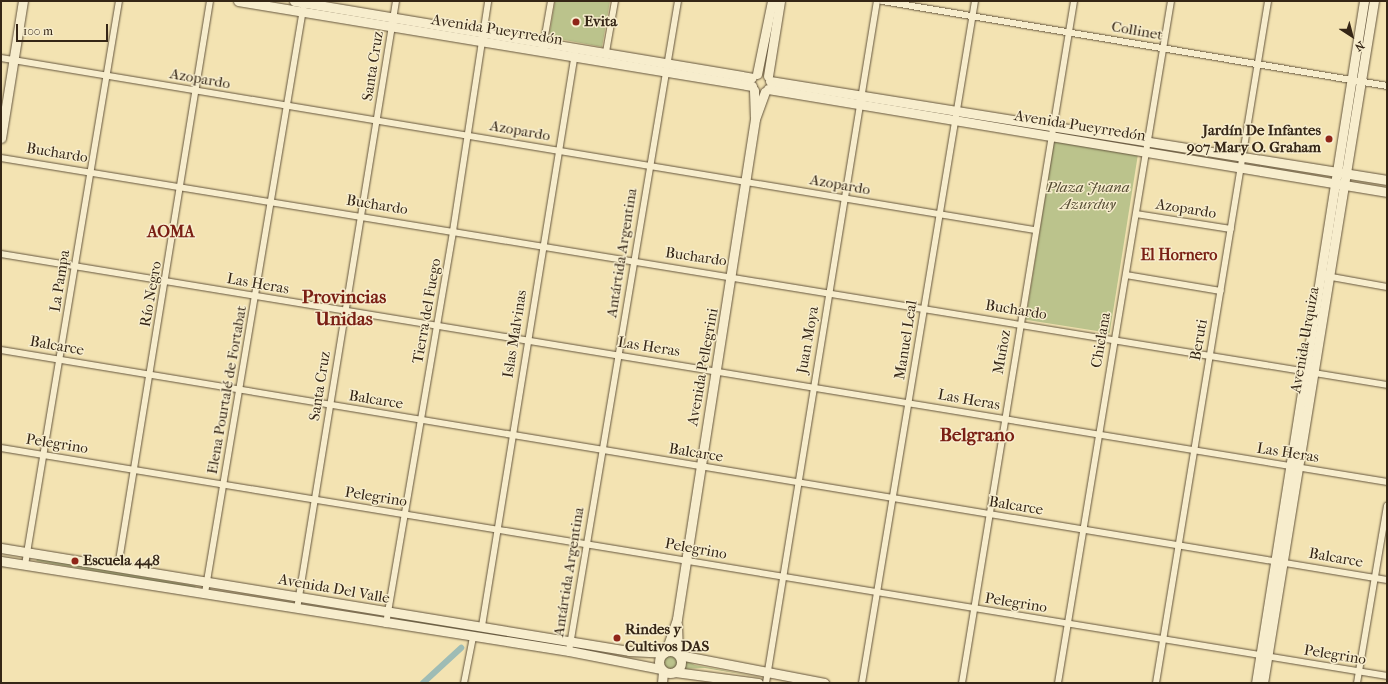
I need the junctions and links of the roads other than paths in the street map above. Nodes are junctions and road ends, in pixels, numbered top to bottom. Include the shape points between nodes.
1 (23, 1) edge
2 (119, 1) edge
3 (210, 1) edge
4 (238, 1) edge
5 (396, 1) edge
6 (488, 1) edge
7 (551, 1) edge
8 (614, 1) edge
9 (678, 1) edge
10 (772, 1) edge
11 (780, 1) edge
12 (877, 1) edge
13 (882, 1) edge
14 (975, 1) edge
15 (1074, 1) edge
16 (1171, 1) edge
17 (1268, 1) edge
18 (1364, 1) edge
19 (1374, 1) edge
20 (257, 2) edge
21 (301, 4) edge
22 (973, 18) junction
23 (393, 22) junction
24 (1069, 32) junction
25 (483, 33) junction
26 (483, 43) junction
27 (543, 46) junction
28 (1164, 48) junction
29 (575, 51) junction
30 (606, 52) junction
31 (1, 58) edge
32 (14, 60) junction
33 (1258, 65) junction
34 (666, 67) junction
35 (106, 76) junction
36 (1350, 80) junction
37 (754, 82) junction
38 (1360, 82) junction
39 (768, 85) junction
40 (1387, 86) edge
41 (198, 91) junction
42 (860, 100) junction
43 (289, 108) junction
44 (956, 109) junction
45 (755, 119) junction
46 (955, 120) junction
47 (378, 122) junction
48 (1052, 126) junction
49 (469, 136) junction
50 (1050, 136) junction
51 (1, 138) edge
52 (1147, 141) junction
53 (1146, 151) junction
54 (560, 152) junction
55 (1243, 156) junction
56 (1, 158) edge
57 (649, 166) junction
58 (1241, 168) junction
59 (91, 172) junction
60 (1340, 172) junction
61 (1387, 180) edge
62 (746, 181) junction
63 (1338, 184) junction
64 (183, 186) junction
65 (1387, 192) edge
66 (844, 199) junction
67 (273, 202) junction
68 (938, 214) junction
69 (1136, 214) junction
70 (363, 216) junction
71 (1231, 229) junction
72 (1034, 230) junction
73 (453, 231) junction
74 (542, 246) junction
75 (1, 254) edge
76 (635, 261) junction
77 (76, 266) junction
78 (1126, 275) junction
79 (733, 276) junction
80 (1326, 276) junction
81 (166, 281) junction
82 (1387, 287) edge
83 (830, 291) junction
84 (1221, 291) junction
85 (256, 296) junction
86 (924, 308) junction
87 (346, 312) junction
88 (1020, 323) junction
89 (437, 327) junction
90 (527, 340) junction
91 (1113, 340) junction
92 (1, 350) edge
93 (619, 356) junction
94 (1209, 356) junction
95 (61, 360) junction
96 (716, 370) junction
97 (1309, 373) junction
98 (149, 375) junction
99 (1387, 385) edge
100 (813, 387) junction
101 (240, 391) junction
102 (909, 403) junction
103 (330, 406) junction
104 (1004, 419) junction
105 (421, 421) junction
106 (1098, 435) junction
107 (512, 436) junction
108 (1, 448) edge
109 (602, 451) junction
110 (1192, 451) junction
111 (45, 455) junction
112 (701, 466) junction
113 (1293, 467) junction
114 (134, 469) junction
115 (1387, 482) edge
116 (798, 483) junction
117 (224, 484) junction
118 (893, 497) junction
119 (315, 500) junction
120 (1387, 506) edge
121 (406, 515) junction
122 (988, 515) junction
123 (1082, 529) junction
124 (496, 530) junction
125 (1178, 544) junction
126 (587, 545) junction
127 (1, 548) edge
128 (27, 553) junction
129 (686, 560) junction
130 (1, 561) edge
131 (1277, 561) junction
132 (25, 565) junction
133 (118, 567) junction
134 (783, 578) junction
135 (1375, 578) junction
136 (1387, 580) edge
137 (208, 582) junction
138 (205, 593) junction
139 (876, 593) junction
140 (299, 598) junction
141 (297, 609) junction
142 (972, 609) junction
143 (389, 613) junction
144 (677, 619) junction
145 (1067, 623) junction
146 (386, 624) junction
147 (482, 626) junction
148 (473, 637) junction
149 (1162, 638) junction
150 (571, 640) junction
151 (569, 651) junction
152 (665, 652) junction
153 (678, 655) junction
154 (1263, 657) junction
155 (662, 670) junction
156 (674, 672) junction
157 (1359, 672) junction
158 (767, 673) junction
159 (1387, 676) edge
160 (464, 683) edge
161 (662, 683) edge
162 (671, 683) edge
163 (758, 683) edge
164 (766, 683) edge
165 (824, 683) edge
166 (862, 683) edge
167 (962, 683) edge
168 (1058, 683) edge
169 (1156, 683) edge
170 (1256, 683) edge
171 (1263, 683) edge
172 (1357, 683) edge

1 - 32 main road
2 - 35 street, La Pampa
3 - 41 street, Río Negro
4 - 20 main road, Avenida Pueyrredón
5 - 23 street, Santa Cruz
6 - 25 street, Tierra del Fuego
7 - 27 street
8 - 30 street
9 - 34 street, Antártida Argentina
10 - 37 main road, Avenida Pellegrini
11 - 39 main road, Avenida Pellegrini
12 - 42 street, Juan Moya
13 - 22 street, Collinet
14 - 22 street, Manuel Leal
15 - 24 street, Muñoz
16 - 28 street, Chiclana
17 - 33 street, Beruti
18 - 36 main road, Avenida Urquiza
19 - 38 main road, Avenida Urquiza
20 - 21 main road, Avenida Pueyrredón
21 - 23 main road, Avenida Pueyrredón
21 - 43 street, Elena Pourtalé de Fortabat
22 - 24 street, Collinet
22 - 44 street, Manuel Leal
23 - 25 main road, Avenida Pueyrredón
23 - 26 main road, Avenida Pueyrredón
23 - 47 street, Santa Cruz
24 - 28 street, Collinet
24 - 48 street, Muñoz
25 - 26 street, Tierra del Fuego
25 - 27 main road, Avenida Pueyrredón
26 - 27 main road, Avenida Pueyrredón
26 - 49 street, Tierra del Fuego
27 - 29 main road, Avenida Pueyrredón
28 - 33 street, Collinet
28 - 52 street, Chiclana
29 - 30 main road, Avenida Pueyrredón
29 - 34 main road, Avenida Pueyrredón
29 - 54 street, Islas Malvinas
30 - 34 main road, Avenida Pueyrredón
31 - 32 street, Azopardo
32 - 35 street, Azopardo
32 - 51 main road
33 - 36 street, Collinet
33 - 55 street, Beruti
34 - 37 main road, Avenida Pueyrredón
34 - 57 street, Antártida Argentina
35 - 41 street, Azopardo
35 - 59 street, La Pampa
36 - 38 street, Collinet
36 - 60 main road, Avenida Urquiza
37 - 39 main road
37 - 39 main road
37 - 45 main road, Avenida Pellegrini
38 - 40 street, Collinet
38 - 60 main road, Avenida Urquiza
39 - 42 main road, Avenida Pueyrredón
39 - 45 main road, Avenida Pellegrini
41 - 43 street, Azopardo
41 - 64 street, Río Negro
42 - 44 main road, Avenida Pueyrredón
42 - 46 main road, Avenida Pueyrredón
42 - 66 street, Juan Moya
43 - 47 street, Azopardo
43 - 67 street, Elena Pourtalé de Fortabat
44 - 46 street, Manuel Leal
44 - 48 main road, Avenida Pueyrredón
45 - 62 main road, Avenida Pellegrini
46 - 50 main road, Avenida Pueyrredón
46 - 68 street, Manuel Leal
47 - 49 street, Azopardo
47 - 70 street, Santa Cruz
48 - 50 street, Muñoz
48 - 52 main road, Avenida Pueyrredón
49 - 54 street, Azopardo
49 - 73 street, Tierra del Fuego
50 - 53 main road, Avenida Pueyrredón
50 - 72 street, Muñoz
52 - 53 street, Chiclana
52 - 55 main road, Avenida Pueyrredón
53 - 58 main road, Avenida Pueyrredón
53 - 69 street, Chiclana
54 - 57 street, Azopardo
54 - 74 street, Islas Malvinas
55 - 58 street, Beruti
55 - 60 main road, Avenida Pueyrredón
56 - 59 street, Buchardo
57 - 62 street, Azopardo
57 - 76 street, Antártida Argentina
58 - 63 main road, Avenida Pueyrredón
58 - 71 street, Beruti
59 - 64 street, Buchardo
59 - 77 street, La Pampa
60 - 61 main road, Avenida Pueyrredón
60 - 63 main road, Avenida Urquiza
62 - 66 street, Azopardo
62 - 79 main road, Avenida Pellegrini
63 - 65 main road, Avenida Pueyrredón
63 - 80 main road, Avenida Urquiza
64 - 67 street, Buchardo
64 - 81 street, Río Negro
66 - 68 street, Azopardo
66 - 83 street, Juan Moya
67 - 70 street, Buchardo
67 - 85 street, Elena Pourtalé de Fortabat
68 - 72 street, Azopardo
68 - 86 street, Manuel Leal
69 - 71 street, Azopardo
69 - 78 street, Chiclana
70 - 73 street, Buchardo
70 - 87 street, Santa Cruz
71 - 84 street, Beruti
72 - 88 street, Muñoz
73 - 74 street, Buchardo
73 - 89 street, Tierra del Fuego
74 - 76 street, Buchardo
74 - 90 street, Islas Malvinas
75 - 77 street, Las Heras
76 - 79 street, Buchardo
76 - 93 street, Antártida Argentina
77 - 81 street, Las Heras
77 - 95 street, La Pampa
78 - 84 street
78 - 91 street, Chiclana
79 - 83 street, Buchardo
79 - 96 main road, Avenida Pellegrini
80 - 82 street
80 - 97 main road, Avenida Urquiza
81 - 85 street, Las Heras
81 - 98 street, Río Negro
83 - 86 street, Buchardo
83 - 100 street, Juan Moya
84 - 94 street, Beruti
85 - 87 street, Las Heras
85 - 101 street, Elena Pourtalé de Fortabat
86 - 88 street, Buchardo
86 - 102 street, Manuel Leal
87 - 89 street, Las Heras
87 - 103 street, Santa Cruz
88 - 91 street, Buchardo
88 - 104 street, Muñoz
89 - 90 street, Las Heras
89 - 105 street, Tierra del Fuego
90 - 93 street, Las Heras
90 - 107 street, Islas Malvinas
91 - 94 street, Buchardo
91 - 106 street, Chiclana
92 - 95 street, Balcarce
93 - 96 street, Las Heras
93 - 109 street, Antártida Argentina
94 - 97 street, Buchardo
94 - 110 street, Beruti
95 - 98 street, Balcarce
95 - 111 street, La Pampa
96 - 100 street, Las Heras
96 - 112 main road, Avenida Pellegrini
97 - 99 street, Buchardo
97 - 113 main road, Avenida Urquiza
98 - 101 street, Balcarce
98 - 114 street, Río Negro
100 - 102 street, Las Heras
100 - 116 street, Juan Moya
101 - 103 street, Balcarce
101 - 117 street, Elena Pourtalé de Fortabat
102 - 104 street, Las Heras
102 - 118 street, Manuel Leal
103 - 105 street, Balcarce
103 - 119 street, Santa Cruz
104 - 106 street, Las Heras
104 - 122 street, Muñoz
105 - 107 street, Balcarce
105 - 121 street, Tierra del Fuego
106 - 110 street, Las Heras
106 - 123 street, Chiclana
107 - 109 street, Balcarce
107 - 124 street, Islas Malvinas
108 - 111 street, Pelegrino
109 - 112 street, Balcarce
109 - 126 street, Antártida Argentina
110 - 113 street, Las Heras
110 - 125 street, Beruti
111 - 114 street, Pelegrino
111 - 128 street, La Pampa
112 - 116 street, Balcarce
112 - 129 main road, Avenida Pellegrini
113 - 115 street, Las Heras
113 - 131 main road, Avenida Urquiza
114 - 117 street, Pelegrino
114 - 133 street, Río Negro
116 - 118 street, Balcarce
116 - 134 street, Juan Moya
117 - 119 street, Pelegrino
117 - 137 street, Elena Pourtalé de Fortabat
118 - 122 street, Balcarce
118 - 139 street, Manuel Leal
119 - 121 street, Pelegrino
119 - 140 street, Santa Cruz
120 - 135 street
121 - 124 street, Pelegrino
121 - 143 street, Tierra del Fuego
122 - 123 street, Balcarce
122 - 142 street, Muñoz
123 - 125 street, Balcarce
123 - 145 street, Chiclana
124 - 126 street, Pelegrino
124 - 147 street, Islas Malvinas
125 - 131 street, Balcarce
125 - 149 street, Beruti
126 - 129 street, Pelegrino
126 - 150 street, Antártida Argentina
127 - 128 main road, Avenida Del Valle
128 - 132 street, La Pampa
128 - 133 main road, Avenida Del Valle
129 - 134 street, Pelegrino
129 - 144 main road, Avenida Pellegrini
130 - 132 main road, Avenida Del Valle
131 - 135 street, Balcarce
131 - 154 main road, Avenida Urquiza
132 - 138 main road, Avenida Del Valle
133 - 137 main road, Avenida Del Valle
134 - 139 street, Pelegrino
134 - 158 street, Juan Moya
135 - 136 street, Balcarce
135 - 157 street
137 - 138 street, Elena Pourtalé de Fortabat
137 - 140 main road, Avenida Del Valle
138 - 141 main road, Avenida Del Valle
139 - 142 street, Pelegrino
139 - 166 street, Manuel Leal
140 - 141 street, Santa Cruz
140 - 143 main road, Avenida Del Valle
141 - 146 main road, Avenida Del Valle
142 - 145 street, Pelegrino
142 - 167 street, Muñoz
143 - 146 street, Tierra del Fuego
143 - 147 main road, Avenida Del Valle
144 - 152 main road, Avenida Pellegrini
144 - 153 main road, Avenida Pellegrini
145 - 149 street, Pelegrino
145 - 168 street, Chiclana
146 - 148 main road, Avenida Del Valle
147 - 150 main road, Avenida Del Valle
148 - 151 main road, Avenida Del Valle
148 - 160 street
149 - 154 street, Pelegrino
149 - 169 street, Beruti
150 - 151 street, Antártida Argentina
150 - 152 main road, Avenida Del Valle via 629,651
151 - 155 main road, Avenida Del Valle
152 - 153 main road, Avenida Del Valle
152 - 155 main road, Avenida Pellegrini
153 - 156 main road, Avenida Pellegrini
153 - 158 main road
154 - 157 street, Pelegrino
154 - 170 main road
154 - 171 main road, Avenida Urquiza
155 - 156 main road, Avenida Del Valle
155 - 161 main road
156 - 162 main road
156 - 163 main road
157 - 159 street, Pelegrino
157 - 172 street
158 - 164 street, Juan Moya
158 - 165 main road

